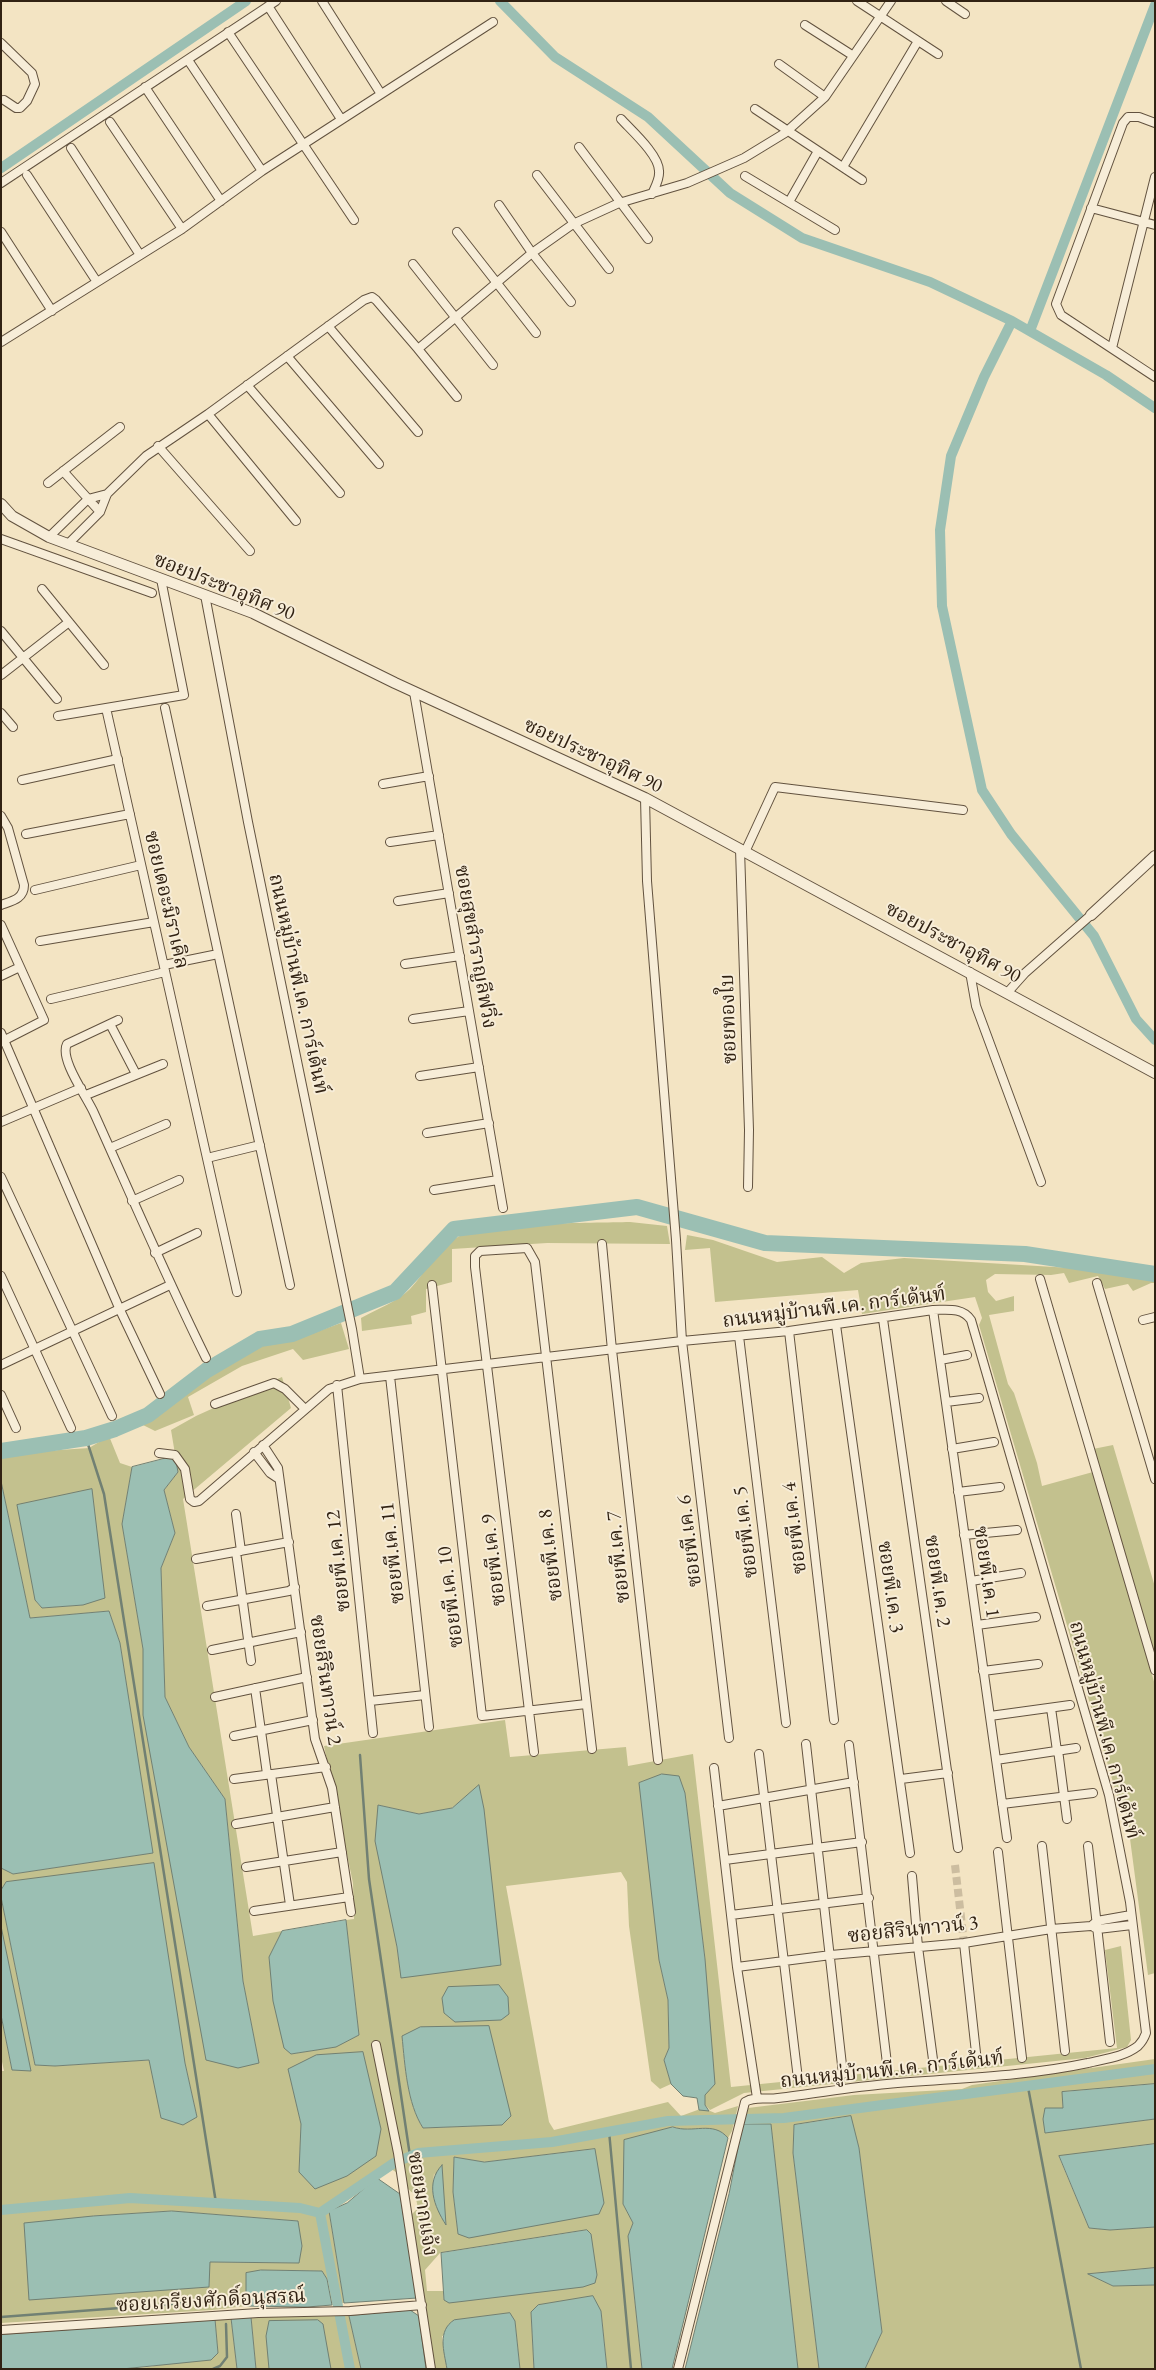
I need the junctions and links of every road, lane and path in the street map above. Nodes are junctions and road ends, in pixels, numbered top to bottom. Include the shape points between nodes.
1 (276, 1) edge
2 (322, 1) edge
3 (857, 1) edge
4 (891, 1) edge
5 (946, 1) edge
6 (268, 6) junction
7 (965, 14) dead end
8 (880, 16) junction
9 (492, 22) dead end
10 (805, 24) dead end
11 (228, 32) junction
12 (918, 41) junction
13 (1, 43) edge
14 (938, 54) dead end
15 (852, 55) junction
16 (188, 60) junction
17 (779, 64) dead end
18 (145, 87) junction
19 (381, 94) junction
20 (825, 97) junction
21 (4, 100) dead end
22 (755, 109) dead end
23 (342, 119) junction
24 (621, 119) dead end
25 (110, 122) dead end
26 (1155, 124) edge
27 (788, 130) junction
28 (302, 144) junction
29 (579, 147) dead end
30 (71, 148) dead end
31 (818, 151) junction
32 (843, 168) junction
33 (262, 171) junction
34 (26, 175) dead end
35 (537, 175) dead end
36 (745, 176) dead end
37 (1155, 177) edge
38 (862, 180) dead end
39 (1, 183) edge
40 (652, 194) junction
41 (221, 200) junction
42 (788, 202) junction
43 (619, 203) junction
44 (498, 205) dead end
45 (1091, 208) junction
46 (354, 220) dead end
47 (1144, 222) junction
48 (573, 224) junction
49 (1155, 225) edge
50 (182, 229) junction
51 (835, 230) dead end
52 (1, 232) edge
53 (457, 232) dead end
54 (648, 239) dead end
55 (532, 253) junction
56 (140, 255) junction
57 (413, 264) dead end
58 (609, 269) dead end
59 (97, 282) junction
60 (495, 284) junction
61 (571, 302) dead end
62 (52, 311) junction
63 (455, 317) junction
64 (328, 326) junction
65 (536, 333) dead end
66 (1, 342) edge
67 (1112, 348) junction
68 (418, 349) junction
69 (287, 356) junction
70 (493, 365) dead end
71 (1155, 376) edge
72 (248, 385) junction
73 (457, 397) dead end
74 (208, 414) junction
75 (120, 427) dead end
76 (418, 432) dead end
77 (158, 446) junction
78 (379, 464) dead end
79 (63, 471) junction
80 (48, 483) dead end
81 (107, 494) junction
82 (340, 494) dead end
83 (88, 499) junction
84 (1, 504) edge
85 (100, 512) junction
86 (296, 521) dead end
87 (49, 537) junction
88 (1, 538) edge
89 (68, 544) junction
90 (250, 550) dead end
91 (161, 579) junction
92 (42, 589) dead end
93 (152, 594) dead end
94 (205, 595) junction
95 (69, 622) junction
96 (1, 631) edge
97 (23, 657) junction
98 (104, 664) dead end
99 (1, 675) edge
100 (414, 692) junction
101 (57, 699) dead end
102 (106, 708) junction
103 (165, 708) dead end
104 (1, 713) edge
105 (58, 716) dead end
106 (13, 727) dead end
107 (118, 759) junction
108 (429, 776) junction
109 (22, 780) dead end
110 (383, 784) dead end
111 (645, 798) junction
112 (963, 810) dead end
113 (130, 814) junction
114 (1, 816) edge
115 (4, 830) edge
116 (26, 834) dead end
117 (439, 835) junction
118 (390, 842) dead end
119 (743, 850) junction
120 (1155, 856) edge
121 (142, 866) junction
122 (35, 890) dead end
123 (449, 893) junction
124 (398, 901) dead end
125 (1, 905) edge
126 (1091, 915) joint
127 (154, 922) junction
128 (1, 925) edge
129 (40, 941) dead end
130 (218, 954) junction
131 (460, 956) junction
132 (405, 964) dead end
133 (20, 967) junction
134 (165, 968) junction
135 (970, 972) junction
136 (1, 976) edge
137 (1008, 992) junction
138 (51, 999) dead end
139 (469, 1011) junction
140 (118, 1020) dead end
141 (413, 1020) dead end
142 (110, 1024) junction
143 (2, 1038) edge
144 (163, 1064) dead end
145 (479, 1066) junction
146 (1155, 1073) edge
147 (136, 1074) junction
148 (420, 1076) dead end
149 (83, 1091) junction
150 (34, 1107) junction
151 (1, 1122) edge
152 (489, 1123) junction
153 (166, 1124) dead end
154 (427, 1134) dead end
155 (260, 1146) junction
156 (110, 1148) junction
157 (208, 1158) junction
158 (1, 1177) edge
159 (179, 1180) dead end
160 (498, 1180) junction
161 (1041, 1182) dead end
162 (748, 1187) dead end
163 (434, 1190) dead end
164 (132, 1200) junction
165 (503, 1208) dead end
166 (197, 1233) dead end
167 (602, 1244) dead end
168 (155, 1253) junction
169 (1, 1276) edge
170 (1040, 1278) dead end
171 (1097, 1283) dead end
172 (170, 1285) junction
173 (290, 1285) dead end
174 (432, 1285) dead end
175 (238, 1292) dead end
176 (120, 1310) junction
177 (933, 1310) junction
178 (1155, 1317) edge
179 (883, 1318) junction
180 (1143, 1320) dead end
181 (836, 1325) junction
182 (72, 1331) junction
183 (789, 1331) junction
184 (739, 1336) junction
185 (682, 1341) junction
186 (33, 1349) junction
187 (612, 1350) junction
188 (967, 1355) dead end
189 (206, 1358) dead end
190 (544, 1358) junction
191 (940, 1360) junction
192 (487, 1364) junction
193 (1, 1365) edge
194 (441, 1370) junction
195 (390, 1376) junction
196 (360, 1379) junction
197 (337, 1385) junction
198 (160, 1394) dead end
199 (1, 1395) edge
200 (979, 1398) dead end
201 (946, 1402) junction
202 (214, 1404) dead end
203 (305, 1409) junction
204 (112, 1416) dead end
205 (16, 1428) dead end
206 (71, 1428) dead end
207 (994, 1442) dead end
208 (263, 1445) junction
209 (952, 1449) junction
210 (254, 1452) junction
211 (159, 1453) dead end
212 (279, 1479) junction
213 (1155, 1479) edge
214 (1000, 1487) dead end
215 (958, 1492) junction
216 (236, 1514) dead end
217 (1017, 1530) dead end
218 (964, 1535) junction
219 (289, 1542) junction
220 (239, 1551) junction
221 (196, 1559) dead end
222 (1021, 1573) dead end
223 (971, 1581) junction
224 (295, 1587) junction
225 (242, 1600) junction
226 (207, 1606) dead end
227 (1036, 1617) dead end
228 (977, 1625) junction
229 (301, 1632) junction
230 (248, 1643) junction
231 (212, 1650) dead end
232 (251, 1661) dead end
233 (1038, 1664) dead end
234 (1155, 1670) edge
235 (983, 1671) junction
236 (307, 1677) junction
237 (255, 1688) junction
238 (425, 1695) junction
239 (215, 1697) dead end
240 (370, 1701) junction
241 (586, 1704) junction
242 (1070, 1705) dead end
243 (1051, 1708) junction
244 (528, 1709) junction
245 (990, 1716) junction
246 (313, 1720) junction
247 (834, 1720) dead end
248 (786, 1723) dead end
249 (428, 1727) dead end
250 (262, 1731) junction
251 (373, 1733) dead end
252 (234, 1736) dead end
253 (729, 1738) dead end
254 (806, 1744) dead end
255 (850, 1745) dead end
256 (1076, 1748) dead end
257 (592, 1749) dead end
258 (1057, 1750) junction
259 (534, 1752) dead end
260 (759, 1754) dead end
261 (658, 1760) dead end
262 (996, 1760) junction
263 (326, 1767) junction
264 (714, 1768) dead end
265 (948, 1773) junction
266 (269, 1774) junction
267 (234, 1779) dead end
268 (901, 1779) junction
269 (854, 1782) junction
270 (811, 1790) junction
271 (1093, 1793) dead end
272 (1064, 1796) junction
273 (764, 1797) junction
274 (1002, 1804) junction
275 (718, 1806) junction
276 (336, 1807) junction
277 (277, 1817) junction
278 (1067, 1819) dead end
279 (236, 1824) dead end
280 (1006, 1838) dead end
281 (862, 1842) junction
282 (1042, 1846) dead end
283 (1088, 1846) dead end
284 (958, 1848) dead end
285 (817, 1849) junction
286 (342, 1852) junction
287 (998, 1852) dead end
288 (910, 1853) dead end
289 (772, 1854) junction
290 (725, 1860) junction
291 (285, 1861) junction
292 (246, 1867) dead end
293 (912, 1876) dead end
294 (350, 1897) junction
295 (869, 1898) junction
296 (825, 1904) junction
297 (290, 1905) junction
298 (779, 1910) junction
299 (254, 1911) dead end
300 (351, 1912) dead end
301 (731, 1915) junction
302 (1131, 1915) junction
303 (1096, 1925) junction
304 (1132, 1925) junction
305 (1051, 1929) junction
306 (1008, 1936) junction
307 (964, 1943) junction
308 (918, 1947) junction
309 (874, 1950) junction
310 (831, 1955) junction
311 (784, 1961) junction
312 (737, 1967) junction
313 (1110, 2042) dead end
314 (376, 2045) dead end
315 (1065, 2051) dead end
316 (1022, 2058) dead end
317 (977, 2062) dead end
318 (934, 2067) dead end
319 (888, 2072) dead end
320 (843, 2074) dead end
321 (798, 2079) dead end
322 (756, 2098) junction
323 (422, 2305) junction
324 (1, 2330) edge
325 (432, 2369) edge
326 (678, 2369) edge

1 - 6 street
2 - 19 street
3 - 8 street
4 - 8 street
5 - 7 street
6 - 11 street
6 - 23 street
8 - 12 street
8 - 15 street
9 - 19 street
10 - 15 street
11 - 16 street
11 - 28 street
12 - 14 street
12 - 32 street
13 - 21 street via 32,73 35,84 20,108
15 - 20 street
16 - 18 street
16 - 33 street
17 - 20 street
18 - 39 street
18 - 41 street
19 - 23 street
20 - 27 street
22 - 27 street
23 - 28 street
24 - 40 street via 656,159 660,169
25 - 50 street
26 - 45 street via 1139,117 1128,117 1123,123
27 - 31 street
27 - 40 street via 744,158 687,184
28 - 33 street
28 - 46 street
29 - 43 street
30 - 56 street
31 - 32 street
31 - 42 street
32 - 38 street
33 - 41 street
34 - 59 street
35 - 48 street
36 - 42 street
37 - 47 street
40 - 43 street
41 - 50 street
42 - 51 street
43 - 48 street
43 - 54 street
44 - 55 street
45 - 47 street
45 - 67 street via 1056,304 1061,315
47 - 49 street
47 - 67 street
48 - 55 street
48 - 58 street
50 - 56 street
52 - 62 street
53 - 60 street
55 - 60 street
55 - 61 street
56 - 59 street
57 - 63 street
59 - 62 street
60 - 63 street
60 - 65 street
62 - 66 street
63 - 68 street
63 - 70 street
64 - 68 street via 372,297
64 - 69 street
64 - 76 street
67 - 71 street
68 - 73 street
69 - 72 street
69 - 78 street
72 - 74 street
72 - 82 street
74 - 77 street
74 - 86 street
75 - 79 street
77 - 81 street
77 - 90 street
79 - 80 street
79 - 83 street
81 - 83 street
81 - 85 street
83 - 85 street
83 - 87 street
84 - 87 street, ซอยประชาอุทิศ 90 via 12,516
85 - 89 street
87 - 89 street, ซอยประชาอุทิศ 90
88 - 93 street
89 - 91 street, ซอยประชาอุทิศ 90
91 - 94 street, ซอยประชาอุทิศ 90
91 - 102 street via 184,695
92 - 95 street
94 - 100 street, ซอยประชาอุทิศ 90 via 253,613
94 - 196 street, ถนนหมู่บ้านพี.เค. การ์เด้นท์
95 - 97 street
95 - 98 street
96 - 97 street
97 - 99 street
97 - 101 street
100 - 108 street, ซอยสุขสำราญลีฟวิ่ง
100 - 111 street, ซอยประชาอุทิศ 90
102 - 105 street
102 - 107 street, ซอยเดอะมิราเคิล
103 - 130 street
104 - 106 street
107 - 109 street
107 - 113 street, ซอยเดอะมิราเคิล
108 - 110 street
108 - 117 street, ซอยสุขสำราญลีฟวิ่ง
111 - 119 street, ซอยประชาอุทิศ 90
111 - 185 street via 647,881
112 - 119 street via 775,787
113 - 116 street
113 - 121 street, ซอยเดอะมิราเคิล
114 - 115 street
115 - 125 street via 24,892 16,900
117 - 118 street
117 - 123 street, ซอยสุขสำราญลีฟวิ่ง
119 - 135 street, ซอยประชาอุทิศ 90
119 - 162 street, ซอยทองใบ
120 - 126 street
121 - 122 street
121 - 127 street, ซอยเดอะมิราเคิล
123 - 124 street
123 - 131 street, ซอยสุขสำราญลีฟวิ่ง
126 - 137 street
127 - 129 street
127 - 134 street, ซอยเดอะมิราเคิล
128 - 133 street
130 - 134 street
130 - 155 street
131 - 132 street
131 - 139 street, ซอยสุขสำราญลีฟวิ่ง
133 - 136 street
133 - 143 street via 44,1020
134 - 138 street
134 - 157 street, ซอยเดอะมิราเคิล
135 - 137 street, ซอยประชาอุทิศ 90
135 - 161 street via 976,1006
137 - 146 street, ซอยประชาอุทิศ 90
139 - 141 street
139 - 145 street, ซอยสุขสำราญลีฟวิ่ง
140 - 142 street
142 - 147 street
142 - 149 street via 67,1044 65,1048 68,1065
143 - 150 street
144 - 147 street
145 - 148 street
145 - 152 street, ซอยสุขสำราญลีฟวิ่ง
147 - 149 street
149 - 150 street
149 - 156 street
150 - 151 street
150 - 176 street
152 - 154 street
152 - 160 street, ซอยสุขสำราญลีฟวิ่ง
153 - 156 street
155 - 157 street
155 - 173 street
156 - 164 street
157 - 175 street, ซอยเดอะมิราเคิล
158 - 182 street
159 - 164 street
160 - 163 street
160 - 165 street, ซอยสุขสำราญลีฟวิ่ง
164 - 168 street
166 - 168 street
167 - 187 street, ซอยพี.เค. 7
168 - 172 street
169 - 186 street
170 - 234 street
171 - 213 street
172 - 176 street
172 - 189 street
174 - 194 street
176 - 182 street
176 - 198 street
177 - 179 street, ถนนหมู่บ้านพี.เค. การ์เด้นท์
177 - 191 street, ซอยพี.เค. 1
177 - 302 street, ถนนหมู่บ้านพี.เค. การ์เด้นท์ via 966,1313 972,1325 1109,1795
178 - 180 street
179 - 181 street, ถนนหมู่บ้านพี.เค. การ์เด้นท์
179 - 265 street, ซอยพี.เค. 2
181 - 183 street, ถนนหมู่บ้านพี.เค. การ์เด้นท์
181 - 268 street, ซอยพี.เค. 3
182 - 186 street
182 - 204 street
183 - 184 street, ถนนหมู่บ้านพี.เค. การ์เด้นท์
183 - 247 street, ซอยพี.เค. 4
184 - 185 street, ถนนหมู่บ้านพี.เค. การ์เด้นท์
184 - 248 street, ซอยพี.เค. 5
185 - 187 street, ถนนหมู่บ้านพี.เค. การ์เด้นท์
185 - 253 street, ซอยพี.เค. 6
186 - 193 street
186 - 206 street
187 - 190 street, ถนนหมู่บ้านพี.เค. การ์เด้นท์
187 - 261 street, ซอยพี.เค. 7
188 - 191 street
190 - 192 street, ถนนหมู่บ้านพี.เค. การ์เด้นท์
190 - 192 street, ซอยพี.เค. 8 via 535,1262 527,1248 490,1249 475,1256
190 - 241 street, ซอยพี.เค. 8
191 - 201 street, ซอยพี.เค. 1
192 - 194 street, ถนนหมู่บ้านพี.เค. การ์เด้นท์
192 - 244 street, ซอยพี.เค. 9
194 - 195 street, ถนนหมู่บ้านพี.เค. การ์เด้นท์
194 - 244 street, ซอยพี.เค. 10 via 482,1716
195 - 196 street, ถนนหมู่บ้านพี.เค. การ์เด้นท์
195 - 238 street, ซอยพี.เค. 11
196 - 197 street, ถนนหมู่บ้านพี.เค. การ์เด้นท์
197 - 203 street, ถนนหมู่บ้านพี.เค. การ์เด้นท์
197 - 240 street, ซอยพี.เค. 12
199 - 205 street
200 - 201 street
201 - 209 street, ซอยพี.เค. 1
202 - 203 street via 274,1383
203 - 208 street, ถนนหมู่บ้านพี.เค. การ์เด้นท์
207 - 209 street
208 - 210 street, ถนนหมู่บ้านพี.เค. การ์เด้นท์
208 - 212 street, ซอยสิรินทาวน์ 2 via 278,1468
209 - 215 street, ซอยพี.เค. 1
210 - 211 street, ถนนหมู่บ้านพี.เค. การ์เด้นท์ via 194,1502 190,1499 185,1469 178,1459 170,1453
210 - 212 street
212 - 219 street, ซอยสิรินทาวน์ 2
214 - 215 street
215 - 218 street, ซอยพี.เค. 1
216 - 220 street
217 - 218 street
218 - 223 street, ซอยพี.เค. 1
219 - 220 street
219 - 224 street, ซอยสิรินทาวน์ 2
220 - 221 street
220 - 225 street
222 - 223 street
223 - 228 street, ซอยพี.เค. 1
224 - 225 street
224 - 229 street, ซอยสิรินทาวน์ 2
225 - 226 street
225 - 230 street
227 - 228 street
228 - 235 street, ซอยพี.เค. 1
229 - 230 street
229 - 236 street, ซอยสิรินทาวน์ 2
230 - 231 street
230 - 232 street
233 - 235 street
235 - 245 street, ซอยพี.เค. 1
236 - 237 street
236 - 246 street, ซอยสิรินทาวน์ 2
237 - 239 street
237 - 250 street
238 - 240 street
238 - 249 street, ซอยพี.เค. 11
240 - 251 street, ซอยพี.เค. 12
241 - 244 street, ซอยพี.เค. 10
241 - 257 street, ซอยพี.เค. 8
242 - 243 street
243 - 245 street
243 - 258 street
244 - 259 street, ซอยพี.เค. 9
245 - 262 street, ซอยพี.เค. 1
246 - 250 street
246 - 263 street, ซอยสิรินทาวน์ 2 via 317,1746
250 - 252 street
250 - 266 street
254 - 270 street
255 - 269 street
256 - 258 street
258 - 262 street
258 - 272 street
260 - 273 street
262 - 274 street, ซอยพี.เค. 1
263 - 266 street
263 - 276 street, ซอยสิรินทาวน์ 2
264 - 275 street
265 - 268 street
265 - 284 street, ซอยพี.เค. 2
266 - 267 street
266 - 277 street
268 - 288 street, ซอยพี.เค. 3
269 - 270 street
269 - 281 street
270 - 273 street
270 - 285 street
271 - 272 street
272 - 274 street
272 - 278 street
273 - 275 street
273 - 289 street
274 - 280 street, ซอยพี.เค. 1
275 - 290 street
276 - 277 street
276 - 286 street, ซอยสิรินทาวน์ 2
277 - 279 street
277 - 291 street
281 - 285 street
281 - 295 street
282 - 305 street
283 - 303 street
285 - 289 street
285 - 296 street
286 - 291 street
286 - 294 street, ซอยสิรินทาวน์ 2
287 - 306 street
289 - 290 street
289 - 298 street
290 - 301 street
291 - 292 street
291 - 297 street
293 - 308 street
294 - 297 street
294 - 300 street, ซอยสิรินทาวน์ 2
295 - 296 street
295 - 309 street
296 - 298 street
296 - 310 street
297 - 299 street
298 - 301 street
298 - 311 street
301 - 312 street
302 - 303 street, ซอยสิรินทาวน์ 3
302 - 304 street, ถนนหมู่บ้านพี.เค. การ์เด้นท์
303 - 304 street, ซอยสิรินทาวน์ 3
303 - 305 street, ซอยสิรินทาวน์ 3
303 - 313 street
304 - 322 street, ถนนหมู่บ้านพี.เค. การ์เด้นท์ via 1146,2033 1143,2040 1128,2052 1062,2068 1001,2076
305 - 306 street, ซอยสิรินทาวน์ 3
305 - 315 street
306 - 307 street, ซอยสิรินทาวน์ 3
306 - 316 street
307 - 308 street, ซอยสิรินทาวน์ 3
307 - 317 street
308 - 309 street, ซอยสิรินทาวน์ 3
308 - 318 street
309 - 310 street, ซอยสิรินทาวน์ 3
309 - 319 street
310 - 311 street, ซอยสิรินทาวน์ 3
310 - 320 street
311 - 312 street, ซอยสิรินทาวน์ 3
311 - 321 street
312 - 322 street
314 - 323 street, ซอยมากแจ้ง via 398,2153
322 - 326 street, ถนนหมู่บ้านพี.เค. การ์เด้นท์ via 744,2102 742,2108
323 - 324 street, ซอยเกรียงศักดิ์อนุสรณ์ via 350,2312 258,2313
323 - 325 street, ซอยมากแจ้ง

